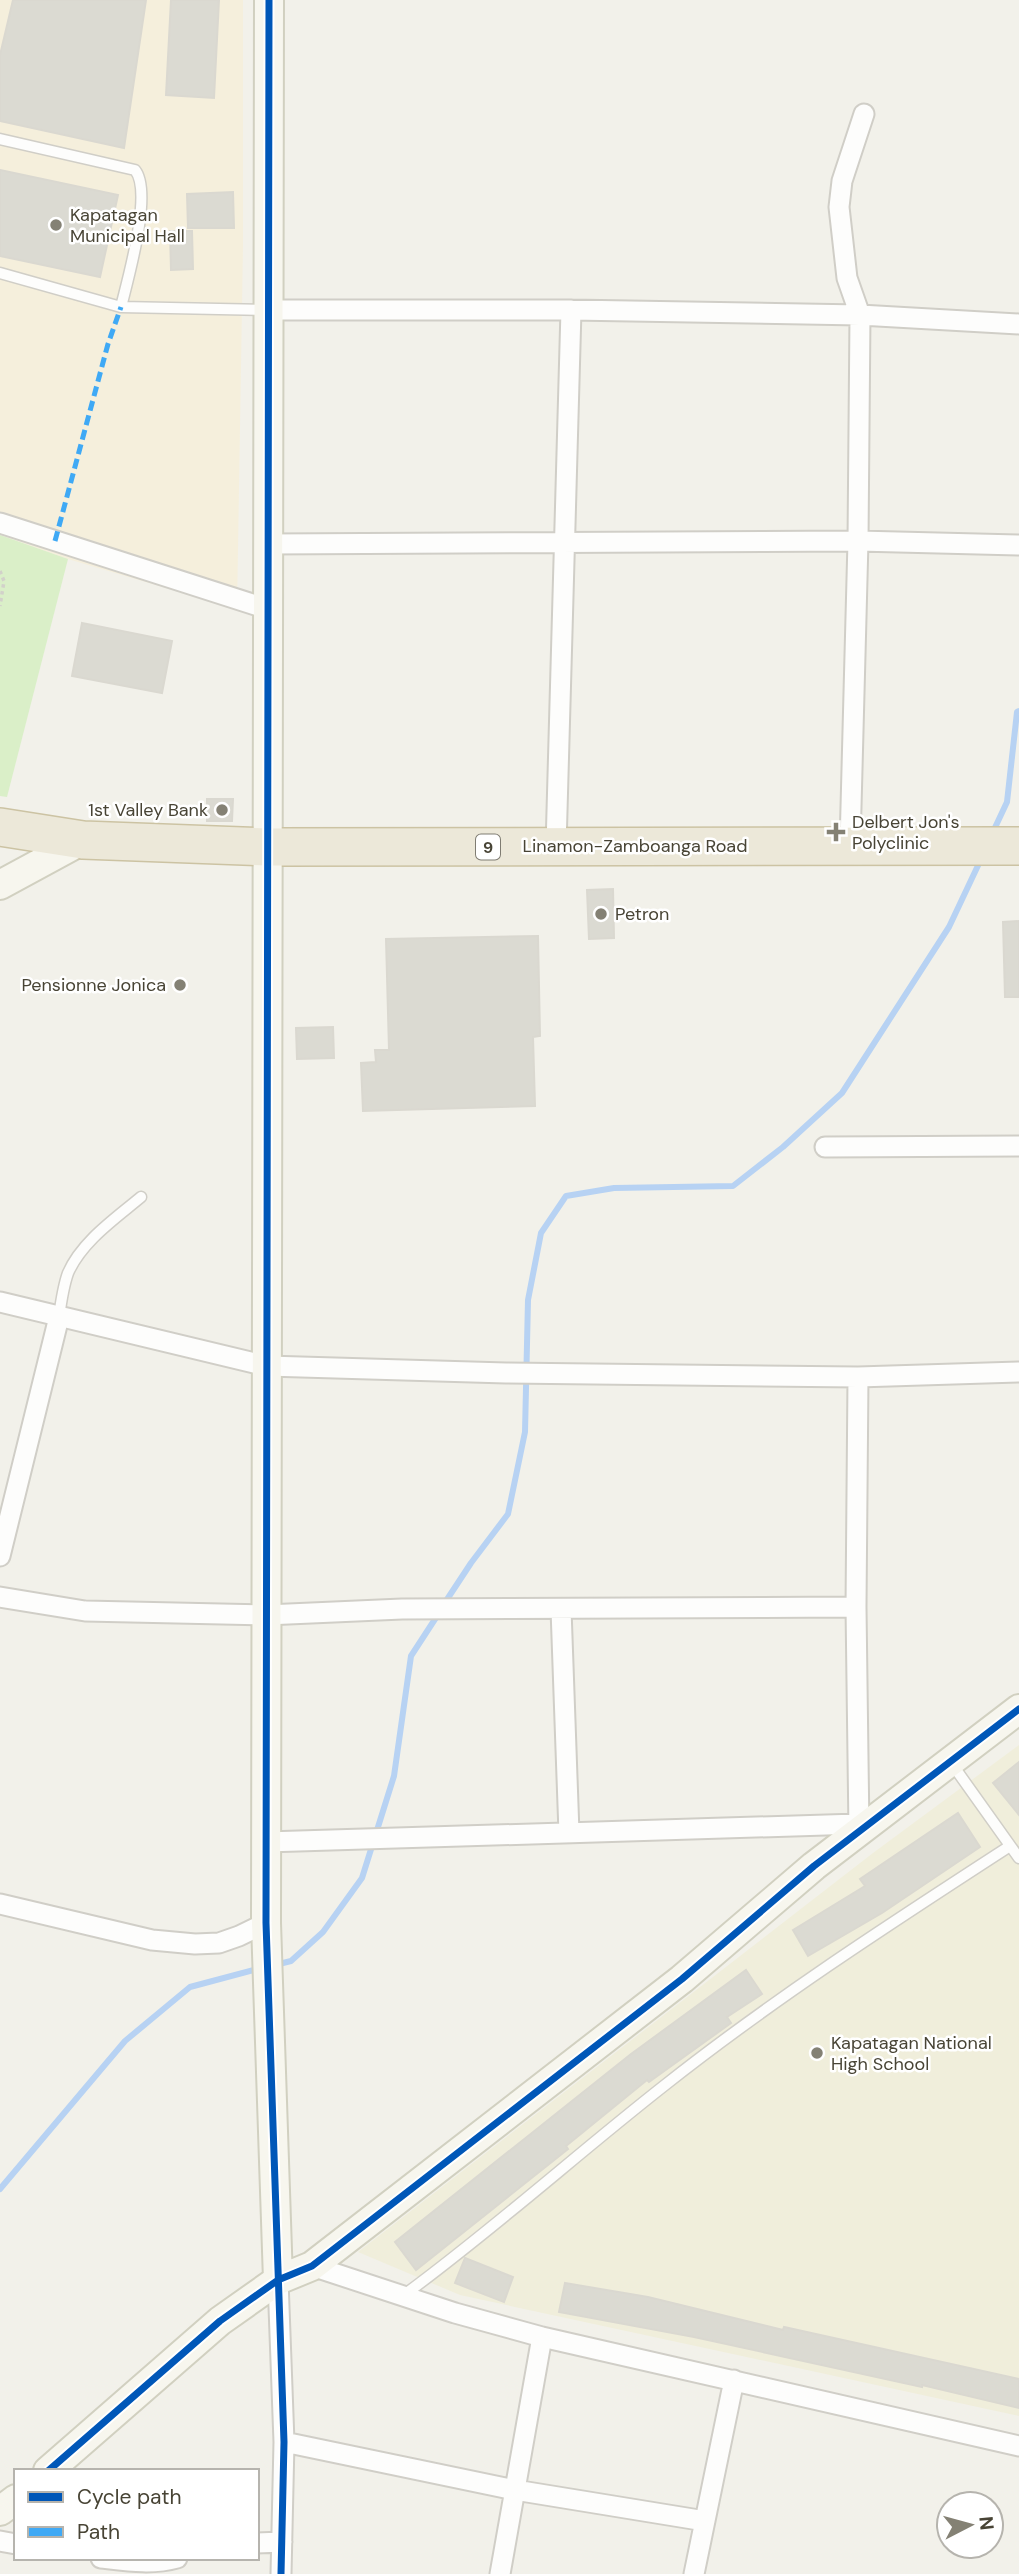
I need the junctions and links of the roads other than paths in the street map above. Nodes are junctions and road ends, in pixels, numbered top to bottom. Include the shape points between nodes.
1 (268, 0) edge
2 (864, 114) dead end
3 (0, 139) edge
4 (0, 273) edge
5 (121, 307) junction
6 (268, 310) junction
7 (571, 310) junction
8 (860, 315) junction
9 (1019, 324) edge
10 (0, 523) edge
11 (858, 541) junction
12 (564, 543) junction
13 (268, 544) junction
14 (1019, 545) edge
15 (268, 609) junction
16 (0, 827) edge
17 (83, 840) junction
18 (850, 845) junction
19 (1002, 846) edge
20 (267, 847) junction
21 (556, 847) junction
22 (0, 885) edge
23 (1019, 1146) edge
24 (825, 1147) dead end
25 (141, 1197) dead end
26 (0, 1301) edge
27 (60, 1317) junction
28 (267, 1366) junction
29 (1019, 1372) edge
30 (858, 1377) junction
31 (0, 1556) edge
32 (0, 1597) edge
33 (856, 1606) junction
34 (561, 1609) junction
35 (266, 1615) junction
36 (1019, 1709) edge
37 (950, 1761) junction
38 (859, 1828) junction
39 (569, 1833) junction
40 (266, 1842) junction
41 (1010, 1846) junction
42 (1019, 1858) edge
43 (0, 1904) edge
44 (266, 1934) junction
45 (312, 2266) junction
46 (278, 2280) junction
47 (403, 2296) junction
48 (542, 2337) junction
49 (734, 2380) junction
50 (284, 2442) junction
51 (1019, 2446) edge
52 (50, 2469) edge
53 (515, 2490) junction
54 (14, 2501) edge
55 (0, 2512) edge
56 (705, 2521) junction
57 (282, 2542) junction
58 (259, 2543) edge
59 (119, 2560) edge
60 (170, 2560) edge
61 (281, 2574) edge
62 (500, 2574) edge
63 (694, 2574) edge

1 - 6 street
2 - 8 street via 842,181 839,207 847,278
3 - 5 lane via 135,170 140,176 138,231
4 - 5 lane
5 - 6 lane
6 - 7 street
6 - 13 street
7 - 8 street
7 - 12 street
8 - 9 street
8 - 11 street
10 - 15 street
11 - 12 street
11 - 14 street
11 - 18 street
12 - 13 street
12 - 21 street
13 - 15 street
15 - 20 street
16 - 17 highway, Linamon-Zamboanga Road / 9
17 - 20 highway, Linamon-Zamboanga Road / 9
17 - 22 street
18 - 19 highway, Linamon-Zamboanga Road / 9
18 - 21 highway, Linamon-Zamboanga Road / 9
20 - 21 highway, Linamon-Zamboanga Road / 9
20 - 28 street
23 - 24 street
25 - 27 lane via 77,1259 63,1291
26 - 27 street
27 - 28 street
27 - 31 street
28 - 30 street
28 - 35 street
29 - 30 street
30 - 33 street
32 - 35 street via 85,1611
33 - 34 street
33 - 38 street
34 - 35 street
34 - 39 street
35 - 40 street
36 - 37 street
37 - 38 street
37 - 41 lane
38 - 39 street
38 - 45 street via 682,1979
39 - 40 street
40 - 44 street
41 - 42 lane
41 - 47 lane via 750,2021
43 - 44 street via 152,1940 219,1943
44 - 46 street
45 - 46 street
45 - 47 street
46 - 50 street
46 - 52 street via 220,2320
47 - 48 street
48 - 49 street
48 - 53 street
49 - 51 street
49 - 56 street
50 - 53 street
50 - 57 street
53 - 56 street
53 - 62 street
54 - 55 street
56 - 63 street
57 - 58 street
57 - 61 street
59 - 60 street

